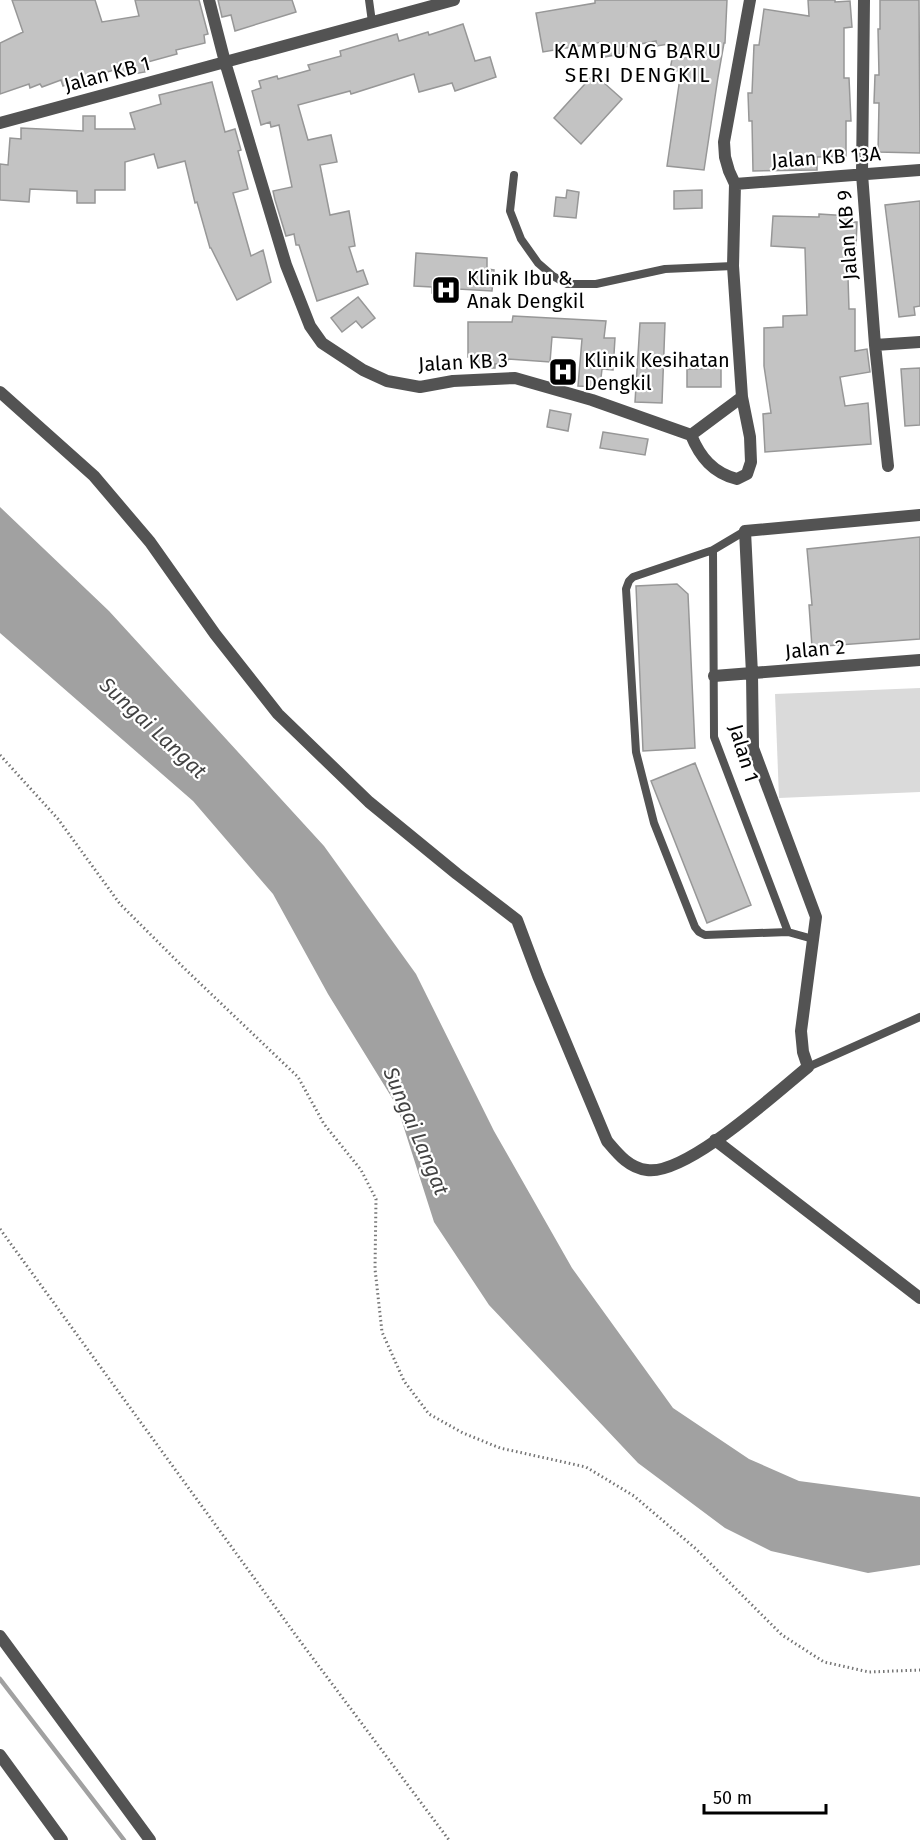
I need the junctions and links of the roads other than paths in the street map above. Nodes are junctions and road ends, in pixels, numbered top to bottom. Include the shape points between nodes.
1 (209, 0) edge
2 (369, 0) edge
3 (454, 0) edge
4 (750, 0) edge
5 (864, 0) edge
6 (372, 22) junction
7 (225, 62) junction
8 (0, 123) edge
9 (920, 170) edge
10 (862, 174) junction
11 (514, 175) dead end
12 (735, 184) junction
13 (732, 266) junction
14 (920, 342) edge
15 (875, 345) junction
16 (0, 392) edge
17 (742, 397) junction
18 (692, 435) junction
19 (888, 466) dead end
20 (920, 515) edge
21 (745, 531) junction
22 (713, 550) junction
23 (920, 660) edge
24 (752, 674) junction
25 (714, 676) junction
26 (788, 932) junction
27 (813, 939) junction
28 (920, 1017) edge
29 (808, 1067) junction
30 (715, 1140) junction
31 (920, 1298) edge
32 (0, 1636) edge
33 (0, 1755) edge
34 (62, 1840) edge
35 (150, 1840) edge

1 - 7 street, Jalan KB 3
2 - 6 lane
3 - 6 street, Jalan KB 1
4 - 12 street via 724,142
5 - 10 street, Jalan KB 9
6 - 7 street, Jalan KB 1
7 - 8 street, Jalan KB 1
7 - 18 street, Jalan KB 3 via 286,265 310,326 322,343 387,381 420,387 515,378
9 - 10 street, Jalan KB 13A
10 - 12 street, Jalan KB 13A
10 - 15 street, Jalan KB 9
11 - 13 lane via 510,211 521,238 538,263 567,284 596,284 665,269
12 - 13 street
13 - 17 street
14 - 15 street
15 - 19 street, Jalan KB 9
16 - 30 street via 94,476 150,542 278,714 369,802 518,920 608,1141 623,1160 648,1171 681,1164
17 - 18 street
17 - 18 street via 750,437 751,462 747,474 737,479 717,471 698,452
20 - 21 street
21 - 22 lane
21 - 24 street, Jalan 1
22 - 25 lane, Jalan 1
22 - 26 lane via 629,581 626,589 636,752 654,823 699,932
23 - 24 street, Jalan 2
24 - 25 street, Jalan 2
24 - 27 street, Jalan 1 via 753,748 816,917
25 - 26 lane, Jalan 1 via 714,736
26 - 27 lane
27 - 29 street, Jalan 1 via 801,1031
28 - 29 lane
29 - 30 street
30 - 31 street
32 - 35 street
33 - 34 street

